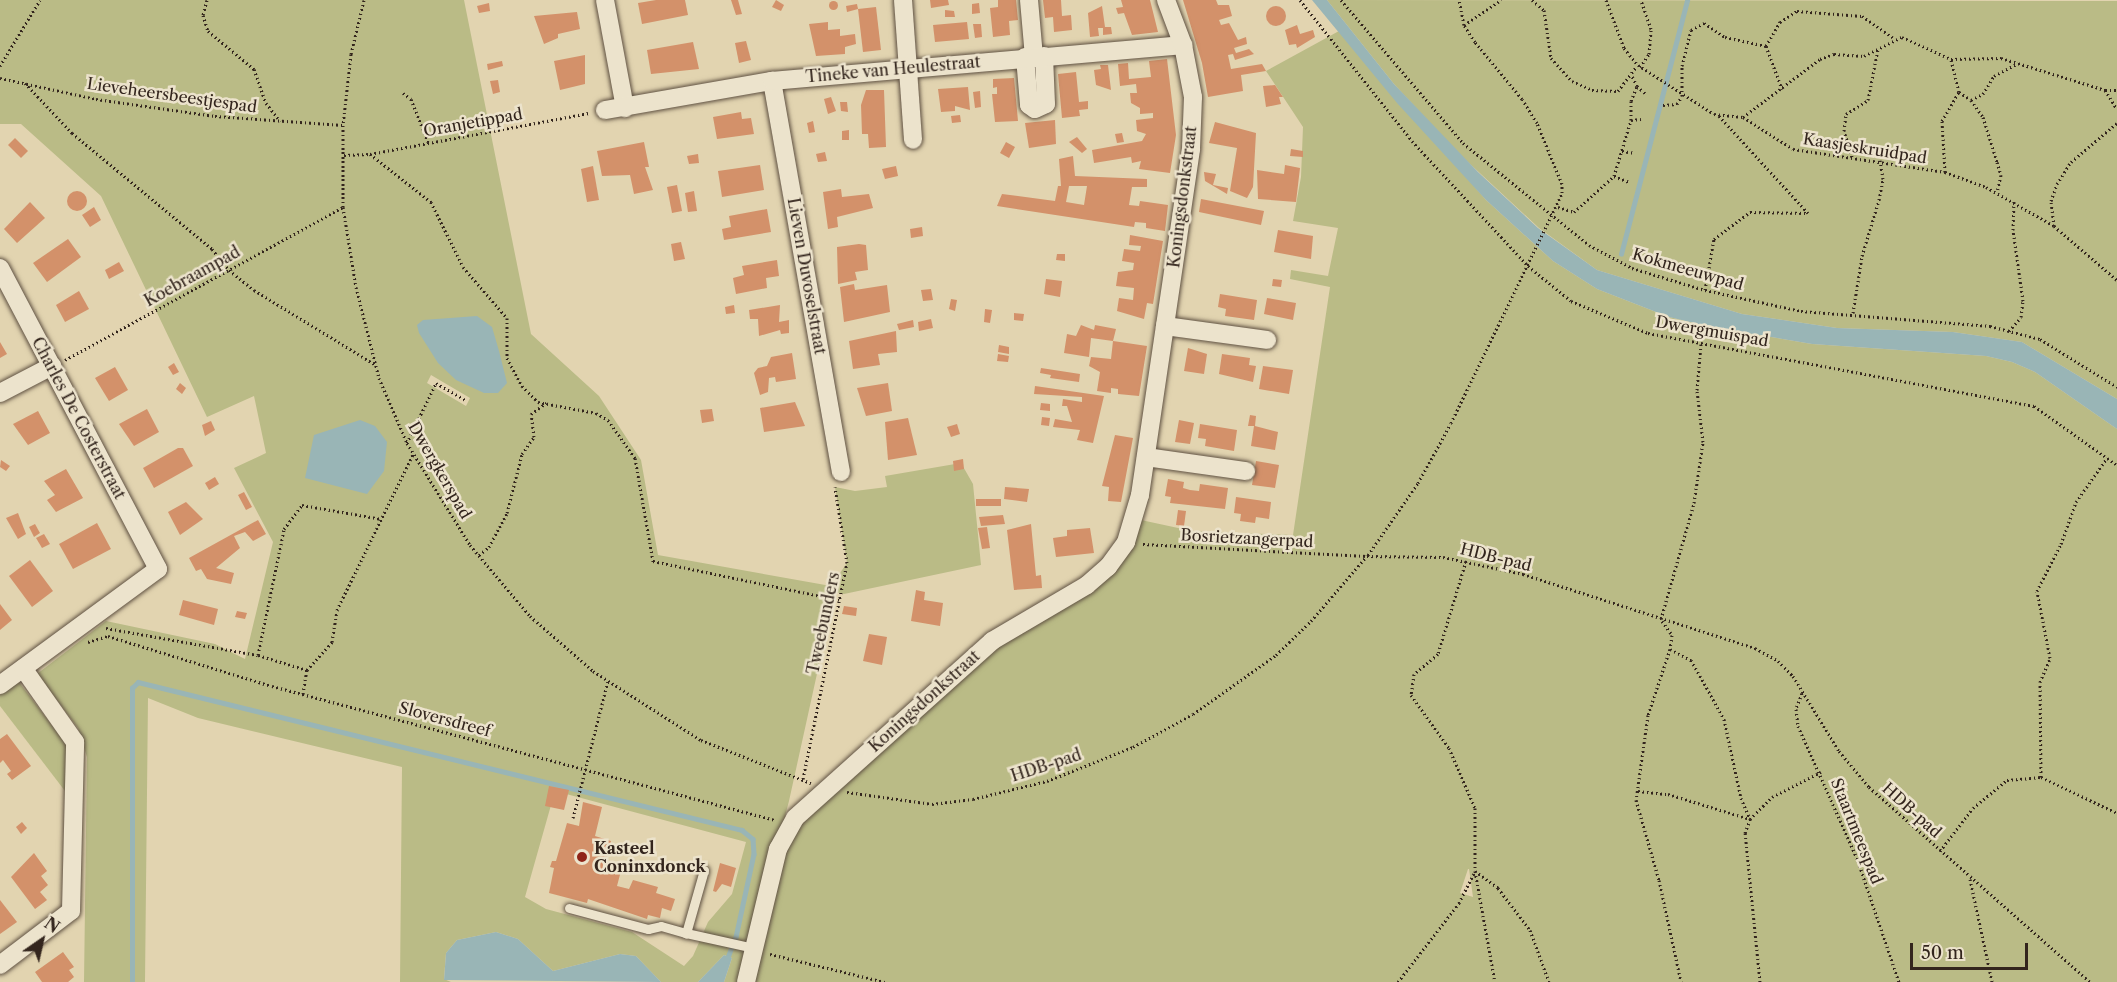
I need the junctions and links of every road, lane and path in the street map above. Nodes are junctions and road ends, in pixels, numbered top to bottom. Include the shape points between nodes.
1 (40, 0) edge
2 (207, 0) edge
3 (364, 0) edge
4 (605, 0) edge
5 (903, 0) edge
6 (1029, 0) edge
7 (1166, 0) edge
8 (1300, 0) edge
9 (1341, 0) edge
10 (1459, 0) edge
11 (1501, 0) edge
12 (1532, 0) edge
13 (1606, 0) edge
14 (1641, 0) edge
15 (1464, 25) junction
16 (1895, 39) junction
17 (1183, 45) junction
18 (1766, 46) junction
19 (1878, 49) junction
20 (1034, 57) junction
21 (1951, 59) junction
22 (2018, 63) junction
23 (0, 66) edge
24 (909, 66) junction
25 (1639, 66) junction
26 (1632, 76) junction
27 (0, 78) edge
28 (772, 81) junction
29 (25, 83) junction
30 (1637, 86) junction
31 (1782, 90) junction
32 (2105, 90) junction
33 (2117, 90) edge
34 (404, 93) dead end
35 (1959, 93) junction
36 (1647, 94) dead end
37 (1682, 96) junction
38 (1971, 100) junction
39 (1663, 105) dead end
40 (625, 108) junction
41 (2117, 109) edge
42 (605, 110) joint
43 (1718, 115) junction
44 (1743, 117) junction
45 (1641, 119) dead end
46 (1631, 120) junction
47 (280, 121) junction
48 (2117, 123) edge
49 (343, 125) junction
50 (913, 140) dead end
51 (428, 142) junction
52 (1622, 151) junction
53 (1635, 153) dead end
54 (370, 154) junction
55 (344, 155) junction
56 (1852, 157) junction
57 (1880, 160) junction
58 (1945, 172) junction
59 (1614, 176) junction
60 (1629, 182) dead end
61 (1997, 192) junction
62 (2014, 201) junction
63 (343, 207) junction
64 (1558, 207) junction
65 (1552, 219) junction
66 (2054, 226) junction
67 (1528, 266) junction
68 (0, 268) edge
69 (229, 270) junction
70 (2117, 280) edge
71 (1705, 290) junction
72 (1853, 314) junction
73 (1165, 326) junction
74 (2009, 330) junction
75 (1267, 340) dead end
76 (1701, 344) junction
77 (376, 365) junction
78 (52, 366) junction
79 (2117, 387) edge
80 (0, 393) edge
81 (465, 400) dead end
82 (546, 403) junction
83 (407, 443) junction
84 (413, 453) junction
85 (1146, 457) junction
86 (2107, 458) junction
87 (2117, 465) edge
88 (1246, 471) dead end
89 (842, 472) joint
90 (382, 519) junction
91 (1126, 542) junction
92 (478, 555) junction
93 (1367, 556) junction
94 (1466, 561) junction
95 (839, 600) junction
96 (1661, 619) junction
97 (99, 627) dead end
98 (114, 629) junction
99 (108, 636) junction
100 (95, 640) dead end
101 (1670, 649) junction
102 (258, 655) junction
103 (23, 668) junction
104 (308, 670) junction
105 (608, 681) junction
106 (0, 685) edge
107 (1803, 691) junction
108 (303, 694) junction
109 (585, 770) junction
110 (1821, 772) junction
111 (2041, 777) junction
112 (802, 779) joint
113 (826, 788) junction
114 (1638, 791) junction
115 (2117, 813) edge
116 (573, 818) dead end
117 (1750, 819) junction
118 (791, 823) junction
119 (1940, 851) junction
120 (704, 870) dead end
121 (1475, 871) junction
122 (1970, 878) junction
123 (569, 908) dead end
124 (686, 933) junction
125 (747, 947) junction
126 (0, 965) edge
127 (746, 982) edge
128 (885, 982) edge
129 (1398, 982) edge
130 (1495, 982) edge
131 (1549, 982) edge
132 (1681, 982) edge
133 (1760, 982) edge
134 (1899, 982) edge
135 (1992, 982) edge
136 (2090, 982) edge

1 - 23 path
2 - 47 path via 203,15 207,31 254,69 266,103
3 - 49 path, Dwergkerspad via 351,54
4 - 40 street
5 - 24 street
6 - 20 street
7 - 17 street, Koningsdonkstraat
8 - 67 path, Dwergmuispad via 1412,141
9 - 65 path, Kokmeeuwpad via 1463,144
10 - 15 path
11 - 15 path
12 - 26 path via 1544,10 1551,58 1572,81 1592,90 1618,91
13 - 25 path, Kaasjeskruidpad via 1624,48
14 - 25 path via 1651,29 1649,54
15 - 64 path via 1537,123 1563,184
16 - 18 path via 1862,16 1797,11 1780,22
16 - 19 path
16 - 21 path via 1902,37
17 - 20 street, Tineke van Heulestraat
17 - 73 street, Koningsdonkstraat via 1192,97 1191,149
18 - 31 path
18 - 37 path via 1725,37 1704,23 1691,30 1682,66
19 - 31 path via 1864,57 1834,54 1820,59
19 - 56 path via 1868,100 1846,114 1844,131
20 - 24 street, Tineke van Heulestraat
21 - 22 path via 2001,58
21 - 35 path
22 - 32 path
22 - 38 path via 1994,76 1983,94
24 - 28 street, Tineke van Heulestraat
24 - 50 street
25 - 26 path
25 - 37 path, Kaasjeskruidpad
26 - 30 path
27 - 29 path, Lieveheersbeestjespad
28 - 40 street, Tineke van Heulestraat
28 - 89 street, Lieven Duvoselstraat
29 - 47 path, Lieveheersbeestjespad via 215,117
29 - 69 path via 72,133 212,249
30 - 36 path
30 - 46 path via 1631,101
31 - 44 path
32 - 33 path
32 - 41 path
34 - 51 path via 415,108
35 - 38 path
35 - 58 path via 1942,122
37 - 39 path via 1677,104
37 - 43 path, Kaasjeskruidpad
38 - 61 path via 1983,117 2001,175
40 - 42 street, Tineke van Heulestraat
42 - 51 path, Oranjetippad
43 - 44 path, Kaasjeskruidpad
43 - 71 path via 1808,213 1750,212 1714,240
44 - 56 path, Kaasjeskruidpad via 1793,148
45 - 46 path
46 - 52 path
47 - 49 path, Lieveheersbeestjespad
48 - 66 path via 2071,162 2057,184 2051,201
49 - 55 path, Dwergkerspad
51 - 54 path, Oranjetippad
52 - 53 path
52 - 59 path
54 - 55 path, Oranjetippad
54 - 82 path via 431,202 463,267 507,318 507,358 522,386 538,402
55 - 63 path, Dwergkerspad
56 - 57 path, Kaasjeskruidpad
57 - 58 path, Kaasjeskruidpad
57 - 72 path via 1880,200 1862,256
58 - 61 path, Kaasjeskruidpad
59 - 60 path
59 - 64 path via 1574,212
61 - 62 path, Kaasjeskruidpad
62 - 66 path, Kaasjeskruidpad
62 - 74 path via 2013,230 2023,302 2021,317
63 - 69 path, Koebraampad
63 - 77 path, Dwergkerspad via 356,286
64 - 65 path
65 - 67 path
65 - 71 path, Kokmeeuwpad via 1632,268
66 - 70 path, Kaasjeskruidpad
67 - 76 path, Dwergmuispad via 1571,301 1648,333
67 - 93 path via 1418,483
68 - 78 street, Charles De Costerstraat
69 - 77 path via 254,290
69 - 78 path, Koebraampad
71 - 72 path, Kokmeeuwpad via 1801,311
72 - 74 path, Kokmeeuwpad
73 - 75 street
73 - 85 street, Koningsdonkstraat
74 - 79 path, Kokmeeuwpad via 2040,339
76 - 86 path, Dwergmuispad via 1740,348 2034,406
76 - 96 path via 1697,390 1703,442 1696,493
77 - 83 path, Dwergkerspad
78 - 80 street
78 - 103 street, Charles De Costerstraat via 158,569
81 - 83 path via 436,383
82 - 92 path via 531,414 534,437 522,454 507,513 489,547
82 - 95 path via 596,413 608,420 635,458 653,561
83 - 84 path, Dwergkerspad
84 - 90 path
84 - 92 path, Dwergkerspad
85 - 88 street
85 - 91 street, Koningsdonkstraat
86 - 87 path, Dwergmuispad
86 - 111 path via 2076,502 2061,544 2037,591 2050,658 2040,682
89 - 95 path, Tweebunders via 835,487 847,563
90 - 102 path via 302,505 284,529
90 - 104 path via 337,610 332,642
91 - 93 path, Bosrietzangerpad
91 - 113 street, Koningsdonkstraat via 1108,567 1087,585 992,641
92 - 105 path, Dwergkerspad via 530,616
93 - 94 path, HDB-pad via 1422,555
93 - 113 path, HDB-pad via 1318,614 1276,655 1212,702 1133,747 1047,781 973,799 932,804
94 - 96 path, HDB-pad
94 - 121 path via 1438,654 1414,674 1411,695 1449,748 1475,808
95 - 112 path, Tweebunders
96 - 101 path via 1672,635
96 - 107 path, HDB-pad via 1755,648 1778,661
97 - 98 path
98 - 99 path
98 - 102 path
99 - 100 path
99 - 108 path, Sloversdreef
101 - 114 path via 1648,715
101 - 117 path via 1691,660 1724,719 1741,798
102 - 104 path
103 - 106 street
103 - 126 street via 75,742 71,911
104 - 108 path
105 - 109 path
105 - 112 path, Dwergkerspad via 701,740
107 - 110 path, Staartmeespad via 1796,709 1798,726
107 - 119 path, HDB-pad via 1852,769
108 - 109 path, Sloversdreef
109 - 116 path
109 - 118 path, Sloversdreef
110 - 117 path via 1772,797
110 - 134 path, Staartmeespad via 1858,861
111 - 115 path
111 - 119 path via 2007,780 1994,787
113 - 118 street, Koningsdonkstraat
114 - 117 path via 1668,794
114 - 132 path via 1636,800
117 - 133 path via 1745,833 1757,918
118 - 125 street, Koningsdonkstraat via 778,849
119 - 122 path, HDB-pad
120 - 124 lane
121 - 129 path via 1459,903
121 - 130 path
121 - 131 path via 1498,888 1530,930
122 - 135 path
122 - 136 path, HDB-pad
123 - 124 lane via 648,929 661,926
124 - 125 lane
125 - 127 street, Koningsdonkstraat
125 - 128 path via 798,964

